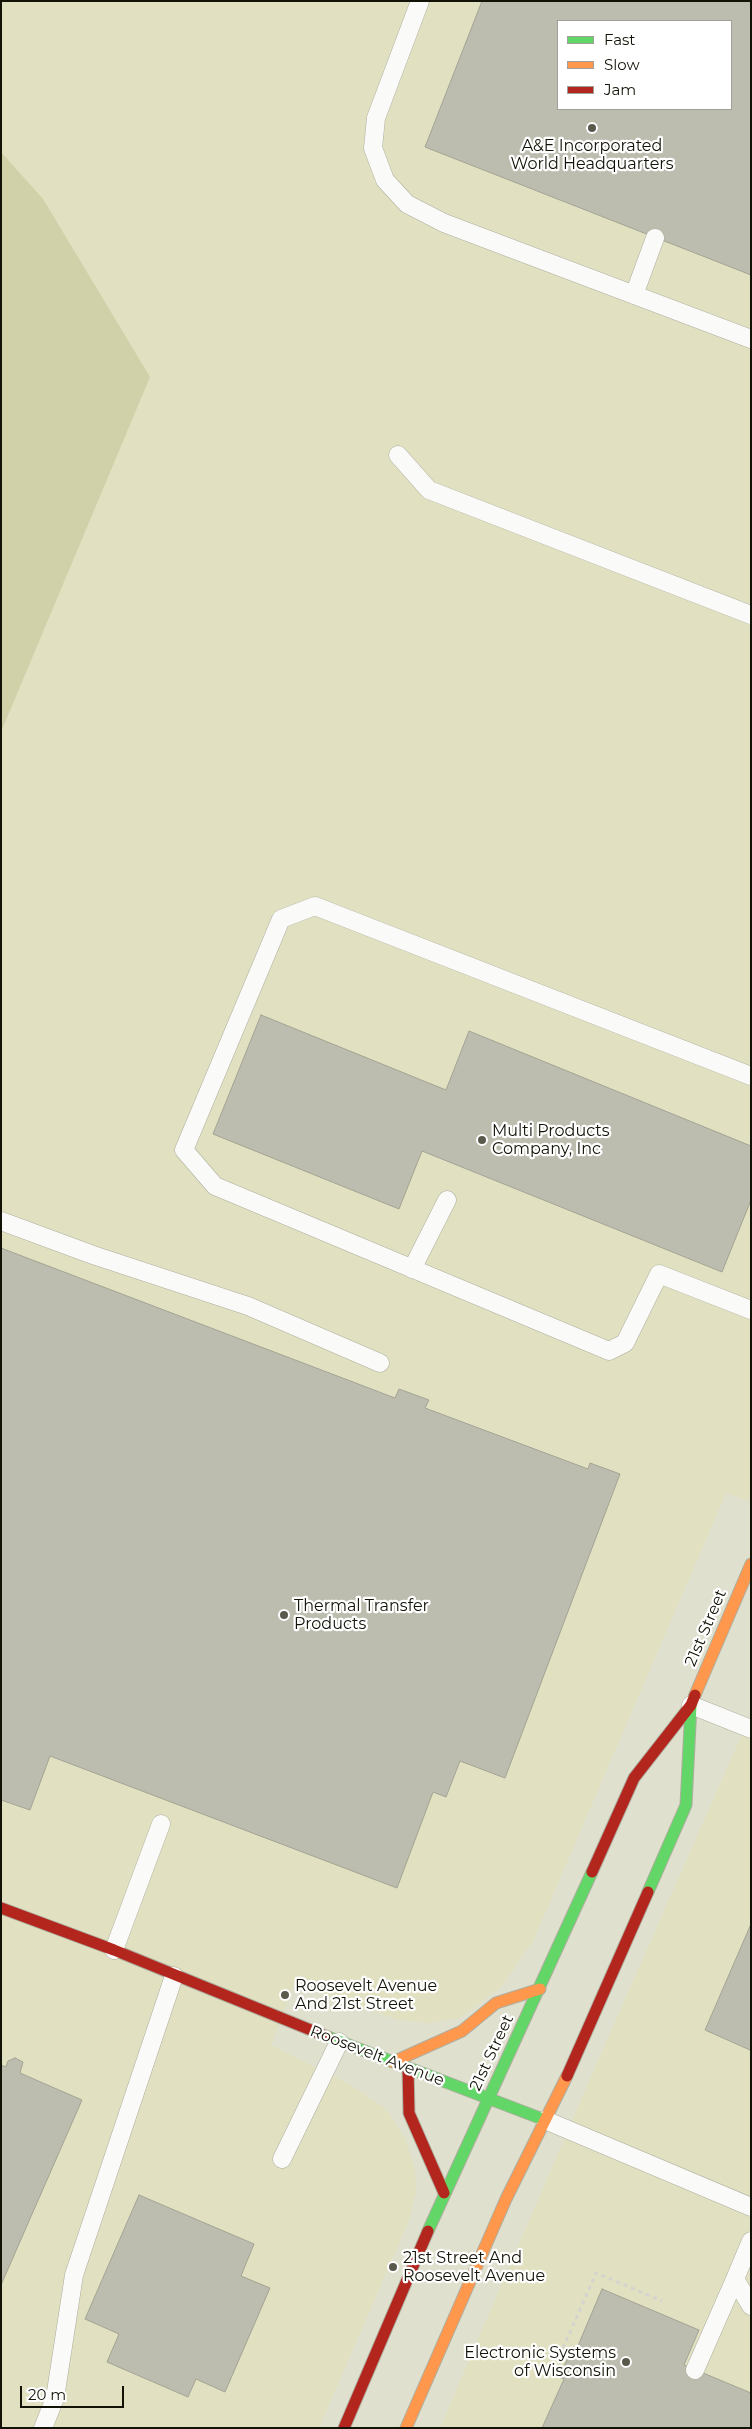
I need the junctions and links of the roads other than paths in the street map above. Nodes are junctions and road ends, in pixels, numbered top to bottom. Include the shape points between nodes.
1 (420, 1) edge
2 (655, 238) dead end
3 (634, 295) junction
4 (751, 339) edge
5 (398, 456) dead end
6 (751, 615) edge
7 (751, 1076) edge
8 (447, 1200) dead end
9 (1, 1221) edge
10 (412, 1269) junction
11 (751, 1310) edge
12 (380, 1363) dead end
13 (751, 1564) edge
14 (691, 1705) junction
15 (751, 1729) edge
16 (162, 1824) dead end
17 (1, 1908) edge
18 (114, 1950) junction
19 (174, 1976) junction
20 (540, 1989) junction
21 (339, 2042) junction
22 (392, 2062) junction
23 (408, 2068) junction
24 (490, 2098) junction
25 (545, 2120) junction
26 (282, 2159) dead end
27 (444, 2193) junction
28 (751, 2207) edge
29 (751, 2241) edge
30 (735, 2279) junction
31 (751, 2306) edge
32 (695, 2370) dead end
33 (42, 2428) edge
34 (344, 2428) edge
35 (406, 2428) edge

1 - 3 lane via 376,118 373,148 385,180 407,204 444,223
2 - 3 lane
3 - 4 lane
5 - 6 lane via 428,490
7 - 10 lane via 315,906 281,920 184,1150 215,1186
8 - 10 lane
9 - 12 lane via 248,1306
10 - 11 lane via 609,1351 625,1343 659,1274
13 - 14 street, 21st Street
14 - 15 lane
14 - 20 street, 21st Street via 634,1778
14 - 25 street, 21st Street via 686,1805
16 - 18 lane
17 - 18 street, Roosevelt Avenue
18 - 19 street, Roosevelt Avenue
19 - 21 street, Roosevelt Avenue
19 - 33 lane via 74,2275 55,2398
20 - 22 street via 496,2003 462,2031
20 - 24 street, 21st Street
21 - 22 street, Roosevelt Avenue
21 - 26 lane
22 - 23 street, Roosevelt Avenue
23 - 24 street, Roosevelt Avenue
23 - 27 street via 409,2113
24 - 25 street, Roosevelt Avenue
24 - 27 street, 21st Street
25 - 28 lane, Roosevelt Avenue
25 - 35 street, 21st Street via 506,2200
27 - 34 street, 21st Street
29 - 30 lane
30 - 31 lane
30 - 32 lane

